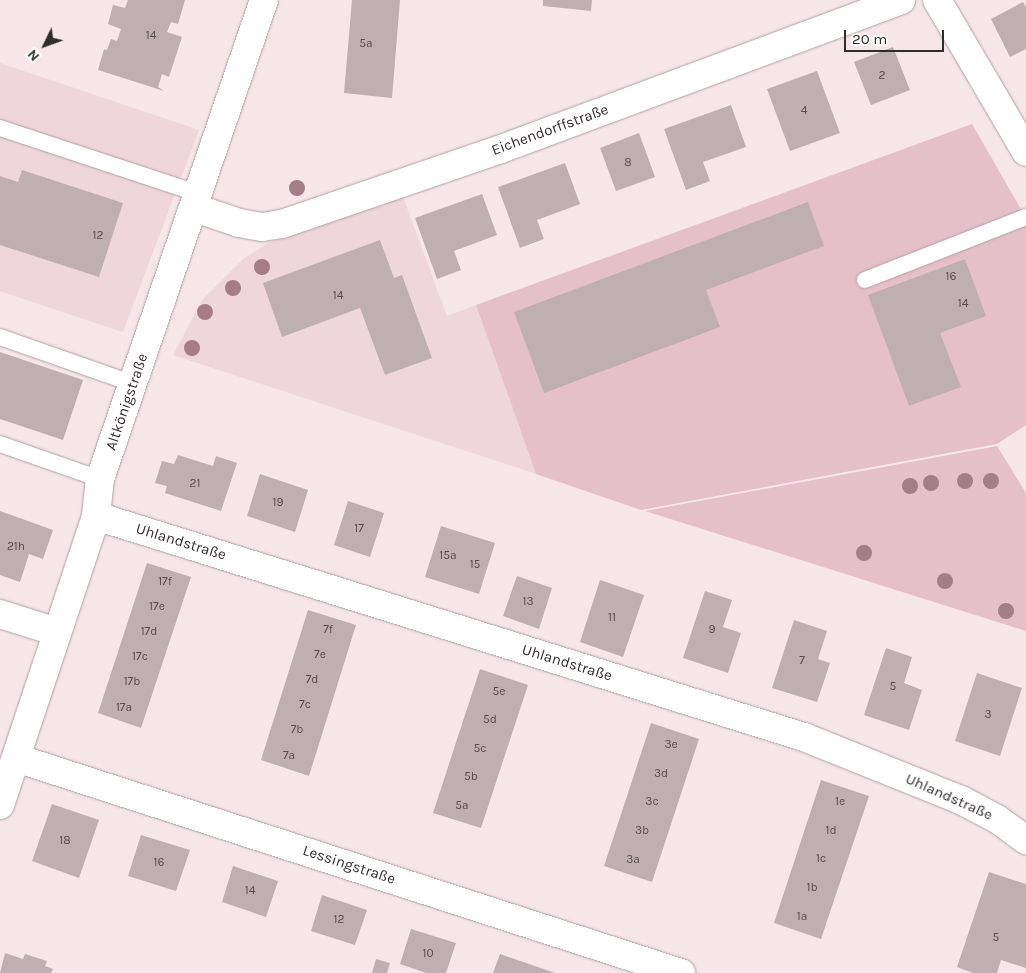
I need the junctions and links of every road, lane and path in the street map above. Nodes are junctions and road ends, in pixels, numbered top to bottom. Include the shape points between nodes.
1 (264, 0) edge
2 (901, 0) edge
3 (937, 0) edge
4 (0, 128) edge
5 (1026, 152) edge
6 (197, 201) junction
7 (1026, 217) edge
8 (865, 280) dead end
9 (0, 337) edge
10 (134, 384) junction
11 (0, 444) edge
12 (100, 479) junction
13 (96, 516) junction
14 (0, 614) edge
15 (57, 632) junction
16 (16, 758) junction
17 (0, 805) edge
18 (1026, 840) edge
19 (682, 973) edge

1 - 6 street, Altkönigstraße
2 - 6 street, Eichendorffstraße via 502,149 282,224 262,227 239,223
3 - 5 street
4 - 6 lane
6 - 10 street, Altkönigstraße
7 - 8 lane
9 - 10 lane
10 - 12 street, Altkönigstraße
11 - 12 lane
12 - 13 street, Altkönigstraße
13 - 15 street, Altkönigstraße
13 - 18 street, Uhlandstraße via 804,737 961,800 997,819
14 - 15 street
15 - 16 street, Altkönigstraße
16 - 17 street, Altkönigstraße
16 - 19 street, Lessingstraße

